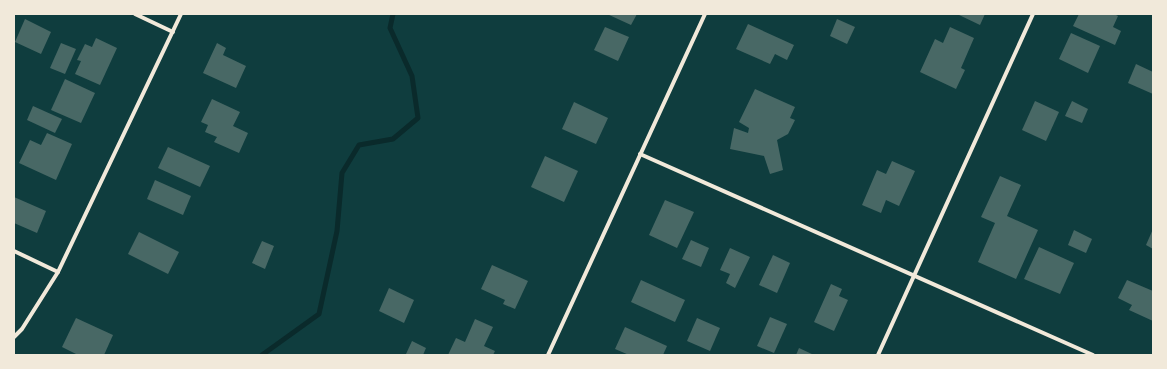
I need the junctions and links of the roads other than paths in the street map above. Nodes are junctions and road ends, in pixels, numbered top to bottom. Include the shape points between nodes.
1 (136, 14) edge
2 (182, 14) edge
3 (705, 14) edge
4 (1033, 14) edge
5 (173, 32) junction
6 (640, 154) junction
7 (14, 251) edge
8 (58, 272) junction
9 (914, 276) junction
10 (14, 337) edge
11 (548, 355) edge
12 (878, 355) edge
13 (1093, 355) edge

1 - 5 street
2 - 5 street
3 - 6 street
4 - 9 street
5 - 8 street
6 - 9 street
6 - 11 street
7 - 8 street
8 - 10 street via 22,329
9 - 12 street
9 - 13 street

